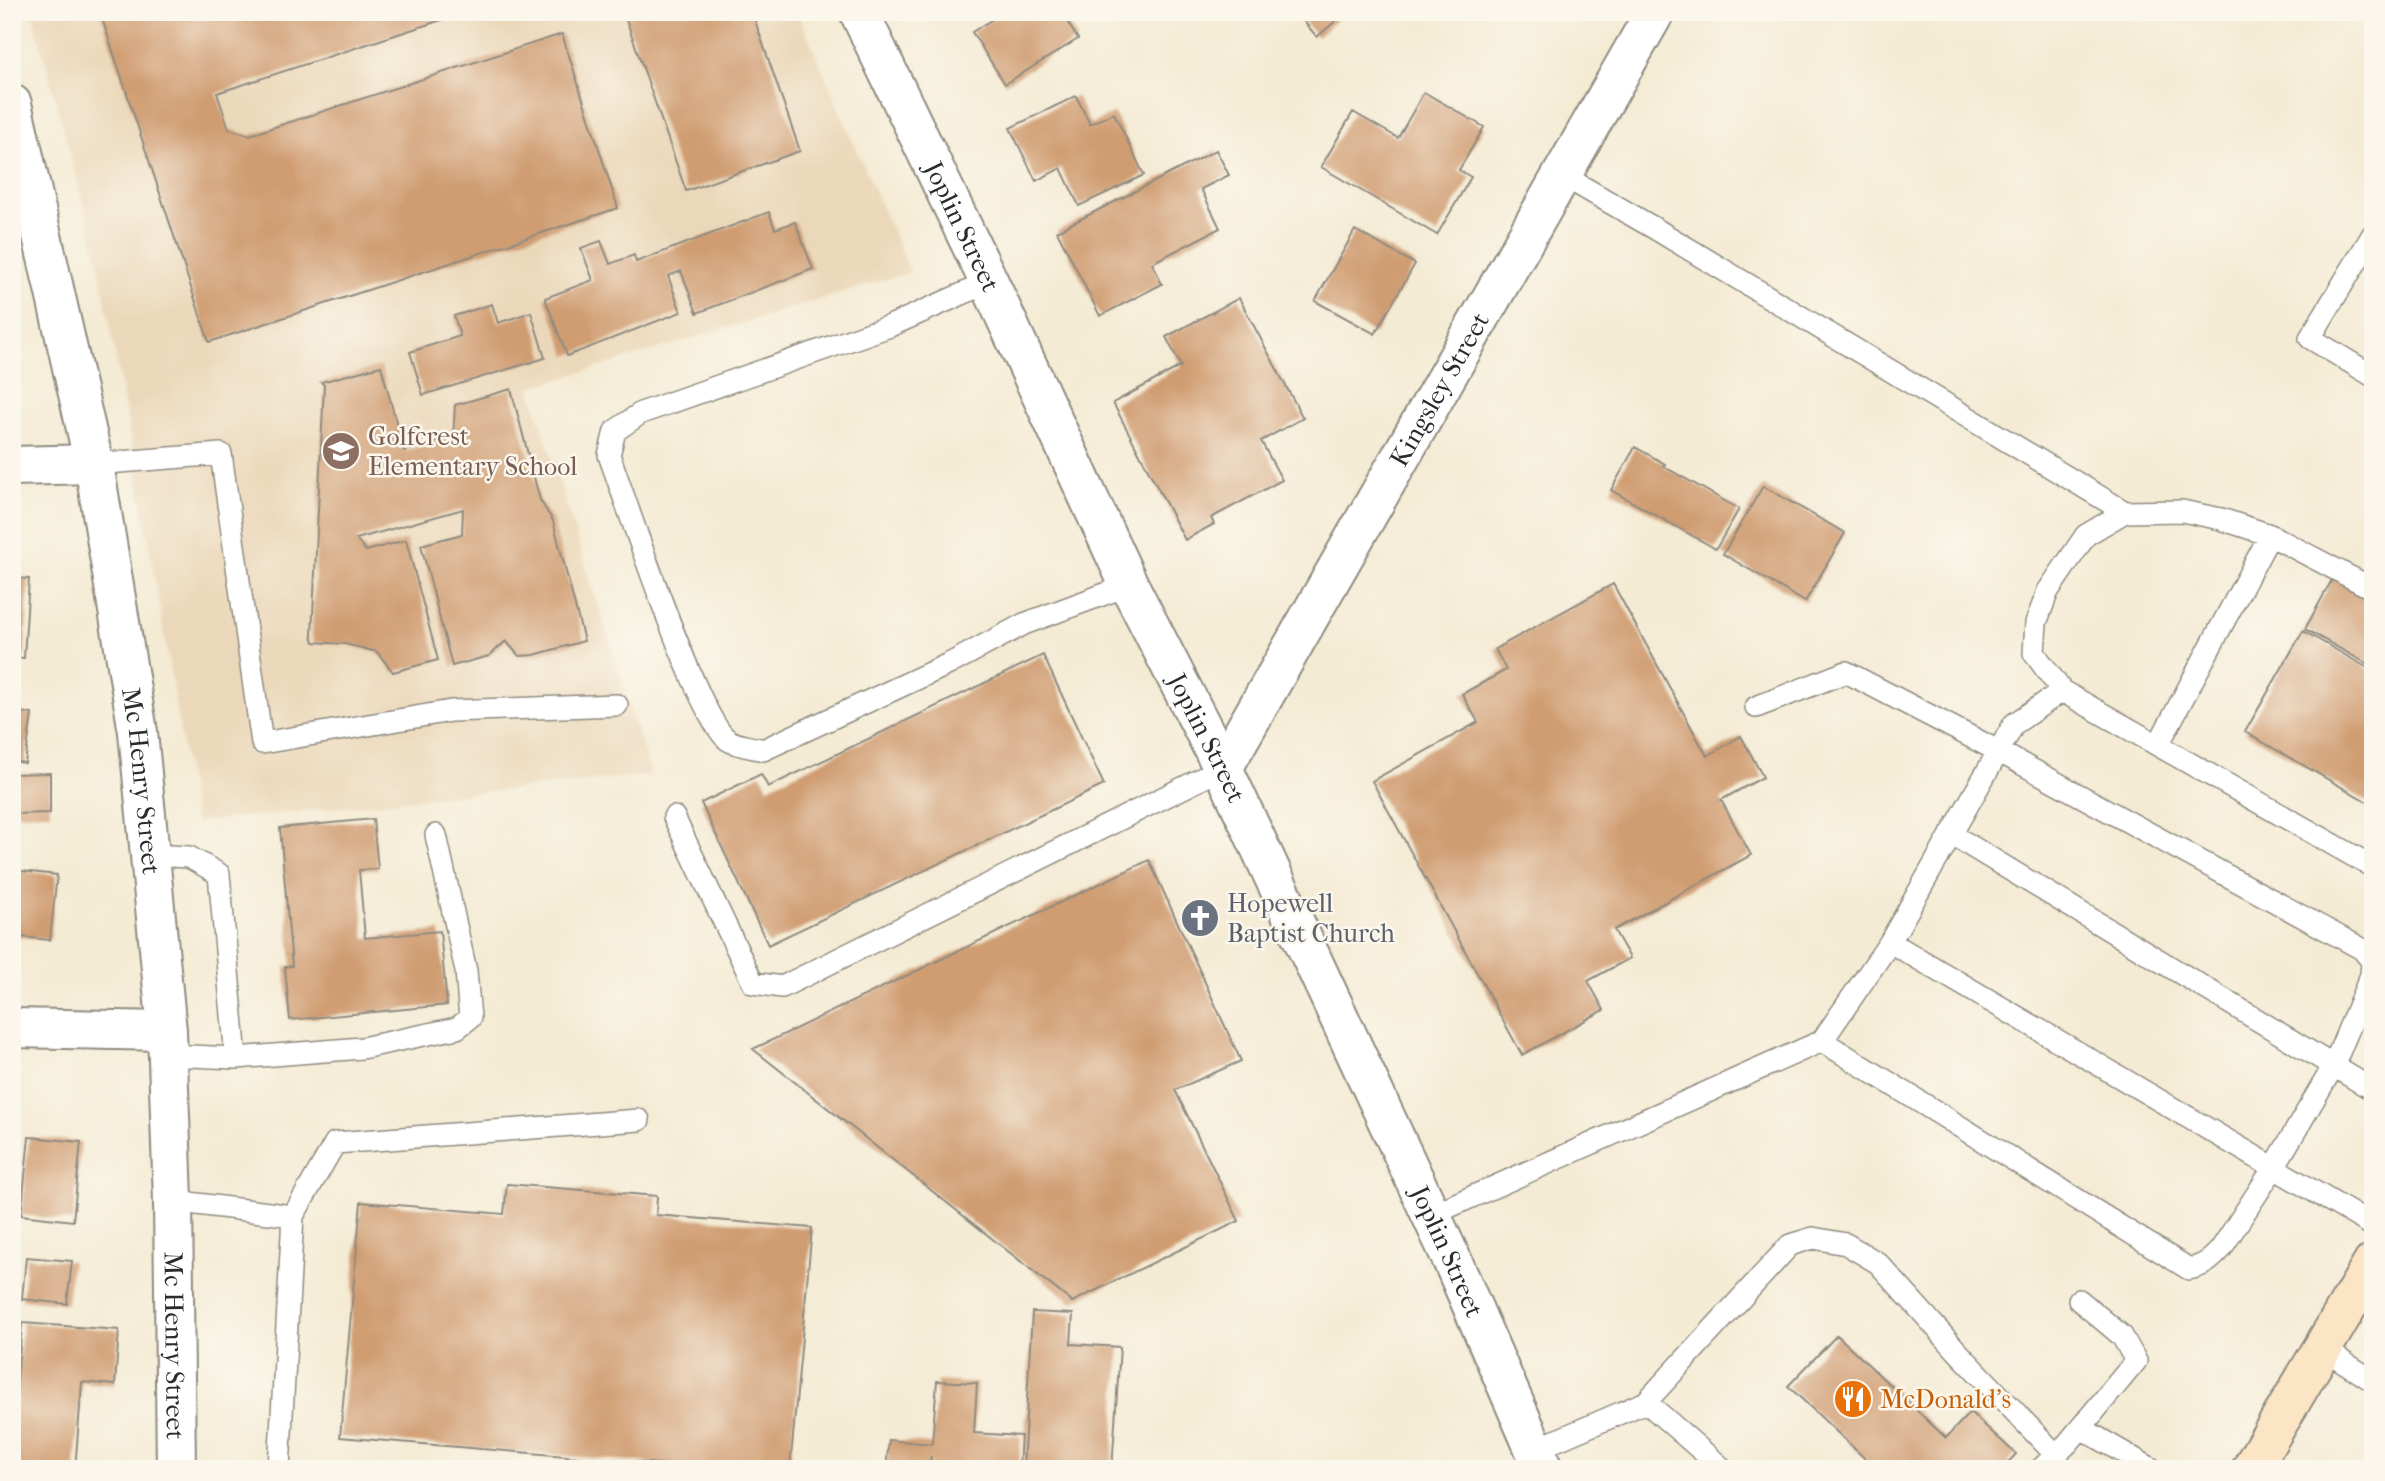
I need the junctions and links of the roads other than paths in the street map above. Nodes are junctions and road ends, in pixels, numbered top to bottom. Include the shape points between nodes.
1 (859, 12) edge
2 (1655, 12) edge
3 (12, 104) edge
4 (1562, 175) junction
5 (2373, 234) edge
6 (989, 282) junction
7 (2373, 376) edge
8 (94, 464) junction
9 (12, 466) edge
10 (2124, 512) junction
11 (2270, 535) junction
12 (1129, 585) junction
13 (2373, 589) edge
14 (2062, 691) junction
15 (617, 705) dead end
16 (1756, 707) dead end
17 (2158, 745) junction
18 (1998, 751) junction
19 (1223, 768) junction
20 (674, 817) dead end
21 (1951, 834) junction
22 (436, 835) dead end
23 (150, 855) junction
24 (2373, 867) edge
25 (1890, 942) junction
26 (12, 1028) edge
27 (1822, 1041) junction
28 (167, 1043) junction
29 (236, 1058) junction
30 (2333, 1067) junction
31 (2373, 1090) edge
32 (639, 1120) dead end
33 (2273, 1169) junction
34 (173, 1200) junction
35 (1431, 1215) junction
36 (293, 1216) junction
37 (2373, 1226) edge
38 (2373, 1263) edge
39 (2079, 1300) dead end
40 (2322, 1348) junction
41 (2373, 1381) edge
42 (1646, 1402) junction
43 (2081, 1428) junction
44 (1539, 1459) edge
45 (2048, 1462) edge
46 (176, 1469) edge
47 (279, 1469) edge
48 (1723, 1469) edge
49 (2152, 1469) edge
50 (2252, 1469) edge

1 - 6 street, Joplin Street
2 - 4 street, Kingsley Street
3 - 8 street, Mc Henry Street
4 - 10 lane
4 - 19 street, Kingsley Street
5 - 7 lane via 2310,338
6 - 12 street, Joplin Street
6 - 12 lane via 890,326 641,413 615,431 609,455 709,716 727,740 763,750 1024,624
8 - 9 street
8 - 15 lane via 221,454 262,743 451,711
8 - 23 street, Mc Henry Street via 138,732
10 - 11 lane via 2182,511
10 - 14 lane via 2086,535 2048,590 2036,622 2034,653
11 - 13 lane
11 - 17 lane
12 - 19 street, Joplin Street
14 - 17 lane
14 - 18 lane via 2014,724
16 - 18 lane via 1846,671
17 - 24 lane
18 - 21 lane
18 - 30 lane via 2362,949 2372,961 2371,975
19 - 20 lane via 782,987 753,982
19 - 35 street, Joplin Street
21 - 25 lane
21 - 30 lane
22 - 29 lane via 466,971 470,1018 457,1028 362,1048
23 - 28 street, Mc Henry Street
23 - 29 lane via 189,857 219,874
25 - 27 lane
25 - 33 lane
26 - 28 street
27 - 33 lane via 2189,1269 2211,1260 2221,1249
27 - 35 lane
28 - 29 lane
28 - 34 street, Mc Henry Street
30 - 31 lane
30 - 33 lane
32 - 36 lane via 335,1143
33 - 37 lane
34 - 36 lane
34 - 46 street, Mc Henry Street
35 - 44 street, Joplin Street
36 - 47 lane
38 - 40 main road
39 - 43 lane via 2122,1336 2136,1361
40 - 41 lane
40 - 50 main road
42 - 44 lane
42 - 45 lane via 1790,1245 1813,1238 1846,1244 1878,1262
42 - 48 lane
43 - 45 lane
43 - 49 lane

